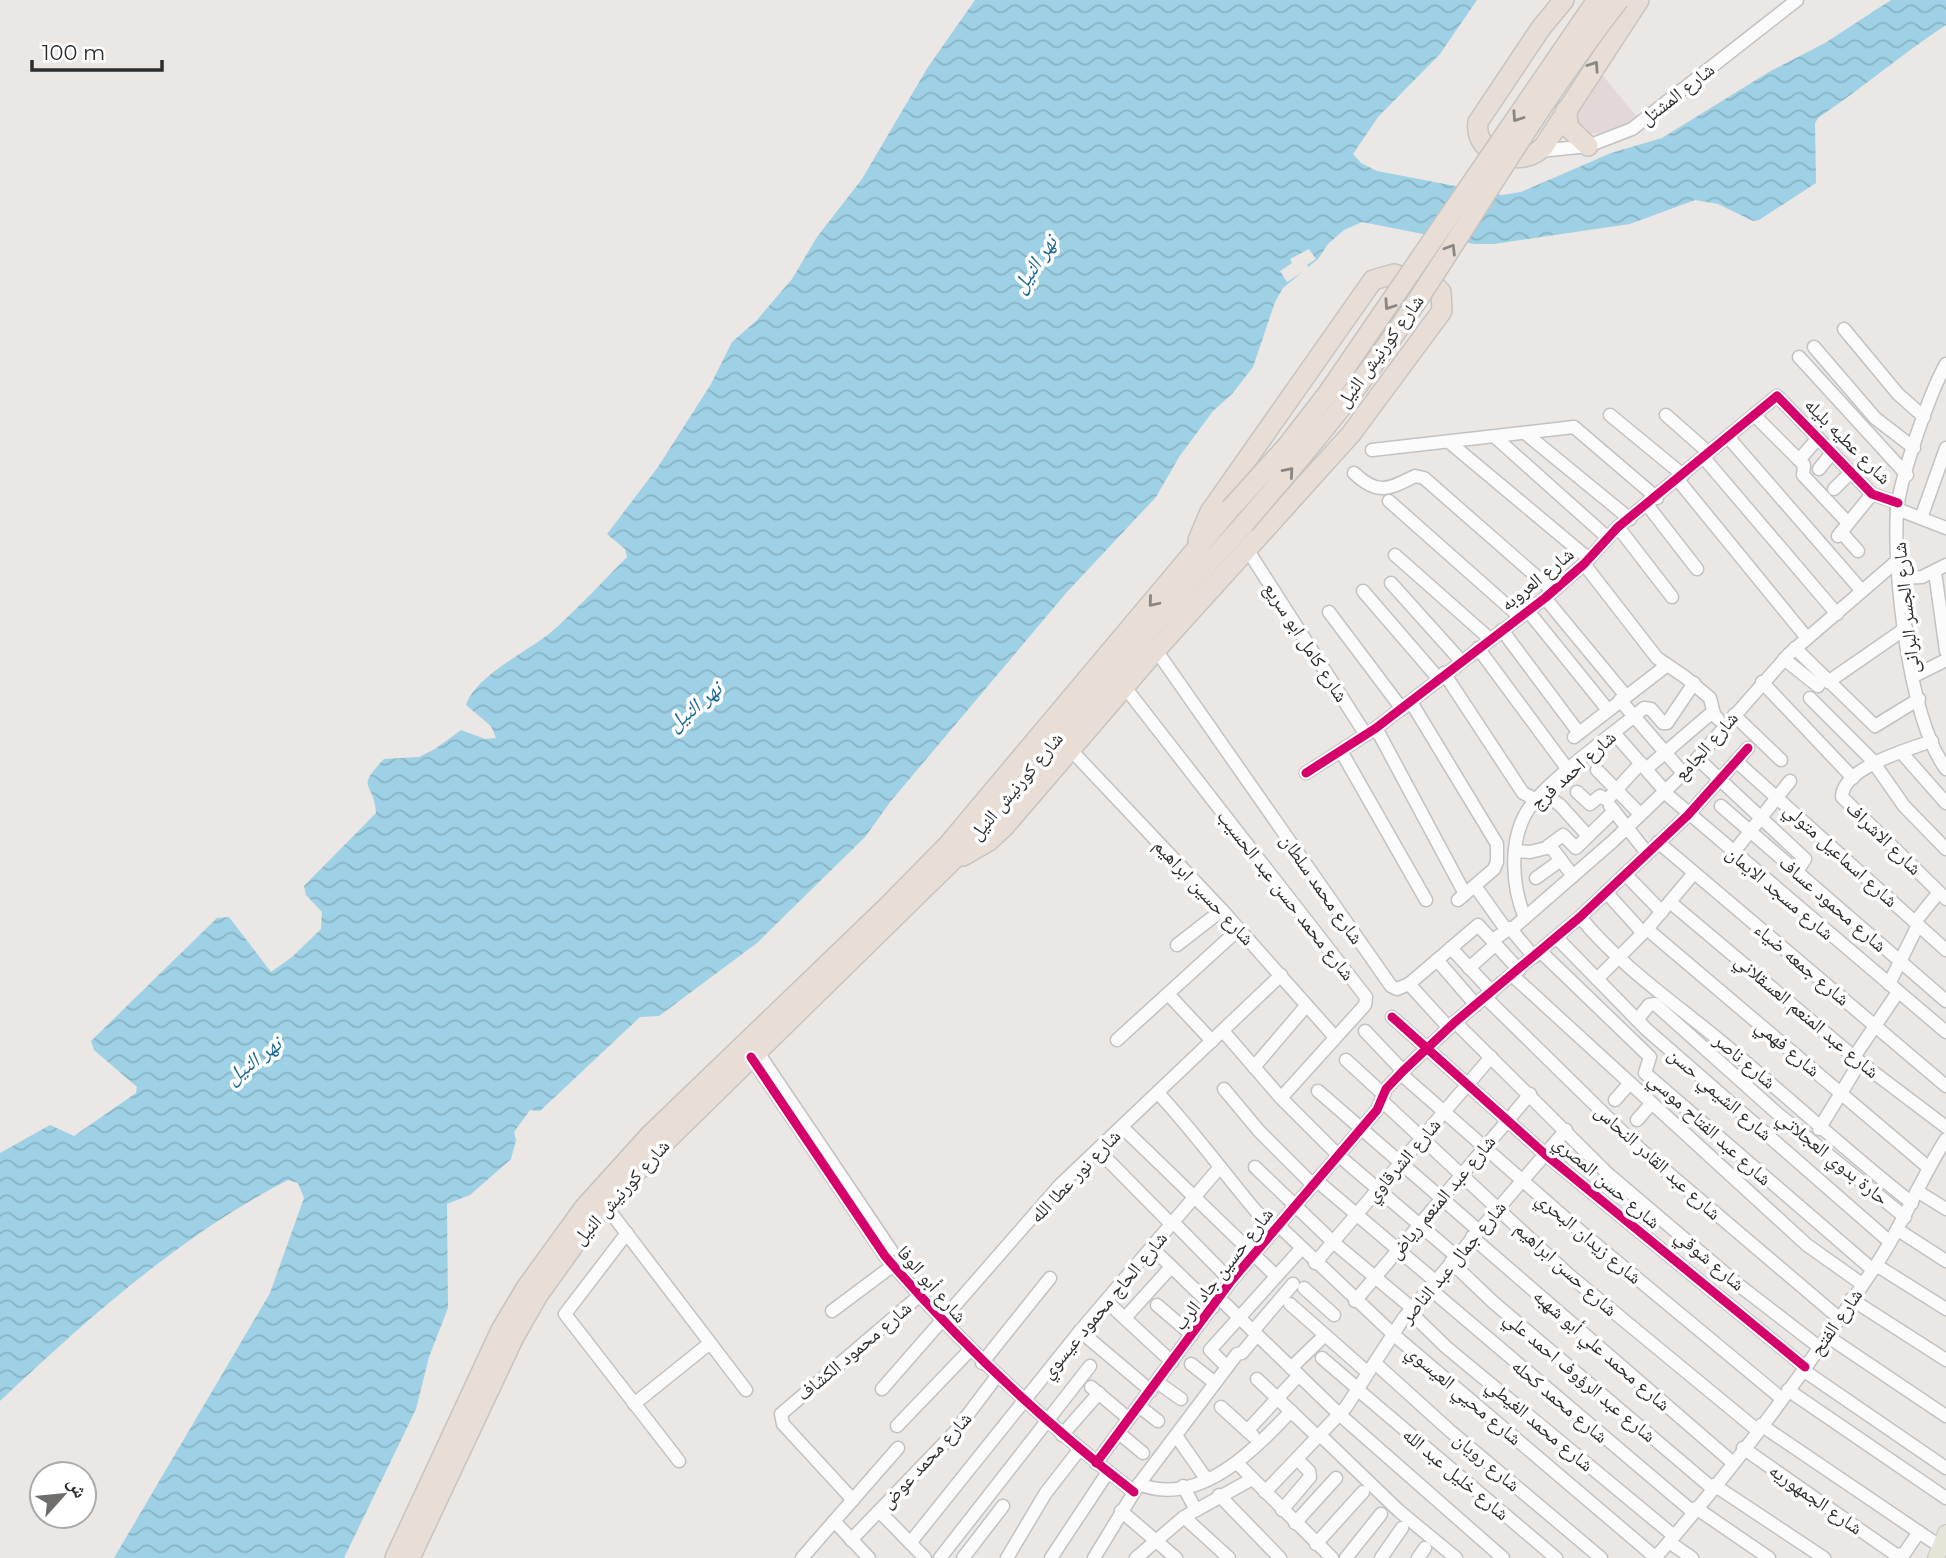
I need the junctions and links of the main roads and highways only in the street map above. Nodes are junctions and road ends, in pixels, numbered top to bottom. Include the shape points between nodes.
1 (1564, 0) edge
2 (1597, 0) edge
3 (1619, 0) edge
4 (1639, 0) edge
5 (1566, 110) junction
6 (1588, 146) road end
7 (1198, 550) junction
8 (1147, 646) junction
9 (953, 860) junction
10 (395, 1558) edge
11 (410, 1558) edge

1 - 5 highway via 1478,122 1479,138 1485,147 1515,160 1540,151
2 -> 7 highway, شارع كورنيش النيل, bridge via 1328,393
8 -> 3 highway, شارع كورنيش النيل, bridge via 1376,361 1547,99
5 -> 4 highway
5 - 6 highway via 1569,128
7 - 8 highway via 1203,522 1364,289 1373,280 1394,274 1436,287 1444,298 1442,311 1351,434 1247,550
7 -> 10 highway, شارع كورنيش النيل via 947,846 650,1135 584,1208 526,1287 501,1330
8 - 9 highway, شارع كورنيش النيل
8 - 9 highway via 1130,679 1004,827 972,852
9 - 11 highway, شارع كورنيش النيل via 605,1205 552,1275 514,1336

